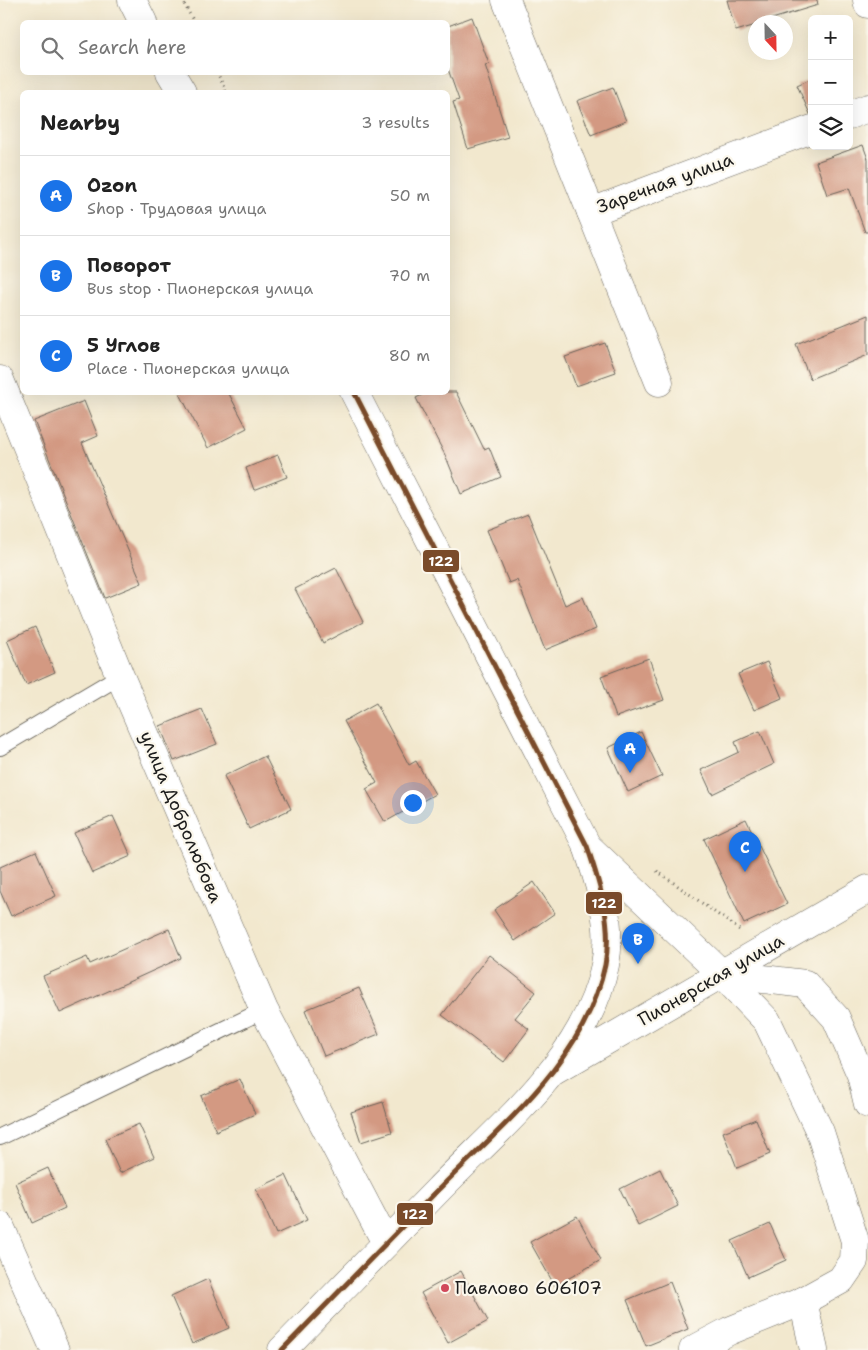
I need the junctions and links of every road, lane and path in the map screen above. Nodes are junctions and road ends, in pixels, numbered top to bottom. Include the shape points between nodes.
1 (132, 0) edge
2 (182, 0) edge
3 (506, 0) edge
4 (867, 0) edge
5 (868, 4) edge
6 (143, 20) edge
7 (193, 20) edge
8 (172, 75) edge
9 (218, 75) edge
10 (181, 90) edge
11 (225, 90) edge
12 (868, 108) edge
13 (853, 114) edge
14 (808, 131) edge
15 (591, 212) junction
16 (0, 380) edge
17 (659, 382) dead end
18 (356, 395) edge
19 (120, 676) junction
20 (0, 746) edge
21 (587, 846) junction
22 (654, 869) dead end
23 (868, 889) edge
24 (766, 949) junction
25 (722, 974) junction
26 (264, 1010) junction
27 (554, 1071) junction
28 (868, 1104) edge
29 (0, 1137) edge
30 (0, 1226) edge
31 (386, 1243) junction
32 (803, 1301) junction
33 (55, 1350) edge
34 (282, 1350) edge
35 (693, 1350) edge
36 (814, 1350) edge

1 - 6 street
2 - 7 path
3 - 15 street, Заречная улица
4 - 5 street
8 - 10 street
9 - 11 path
12 - 13 street
14 - 15 street, Заречная улица
15 - 17 street
16 - 19 street, улица Добролюбова
18 - 21 street
19 - 20 lane
19 - 26 street, улица Добролюбова
21 - 25 street
21 - 27 street, Пионерская улица via 604,903 607,932 605,965 589,1014
22 - 24 path
23 - 24 street, Пионерская улица
24 - 25 street, Пионерская улица
25 - 27 street, Пионерская улица
25 - 28 street via 805,984 836,1018 861,1075
25 - 32 street via 767,1021 820,1132 855,1241 854,1261 841,1280
26 - 29 lane
26 - 31 street, улица Добролюбова
27 - 31 street, Пионерская улица
30 - 33 street
31 - 34 street, Пионерская улица
32 - 35 street via 729,1331
32 - 36 street

